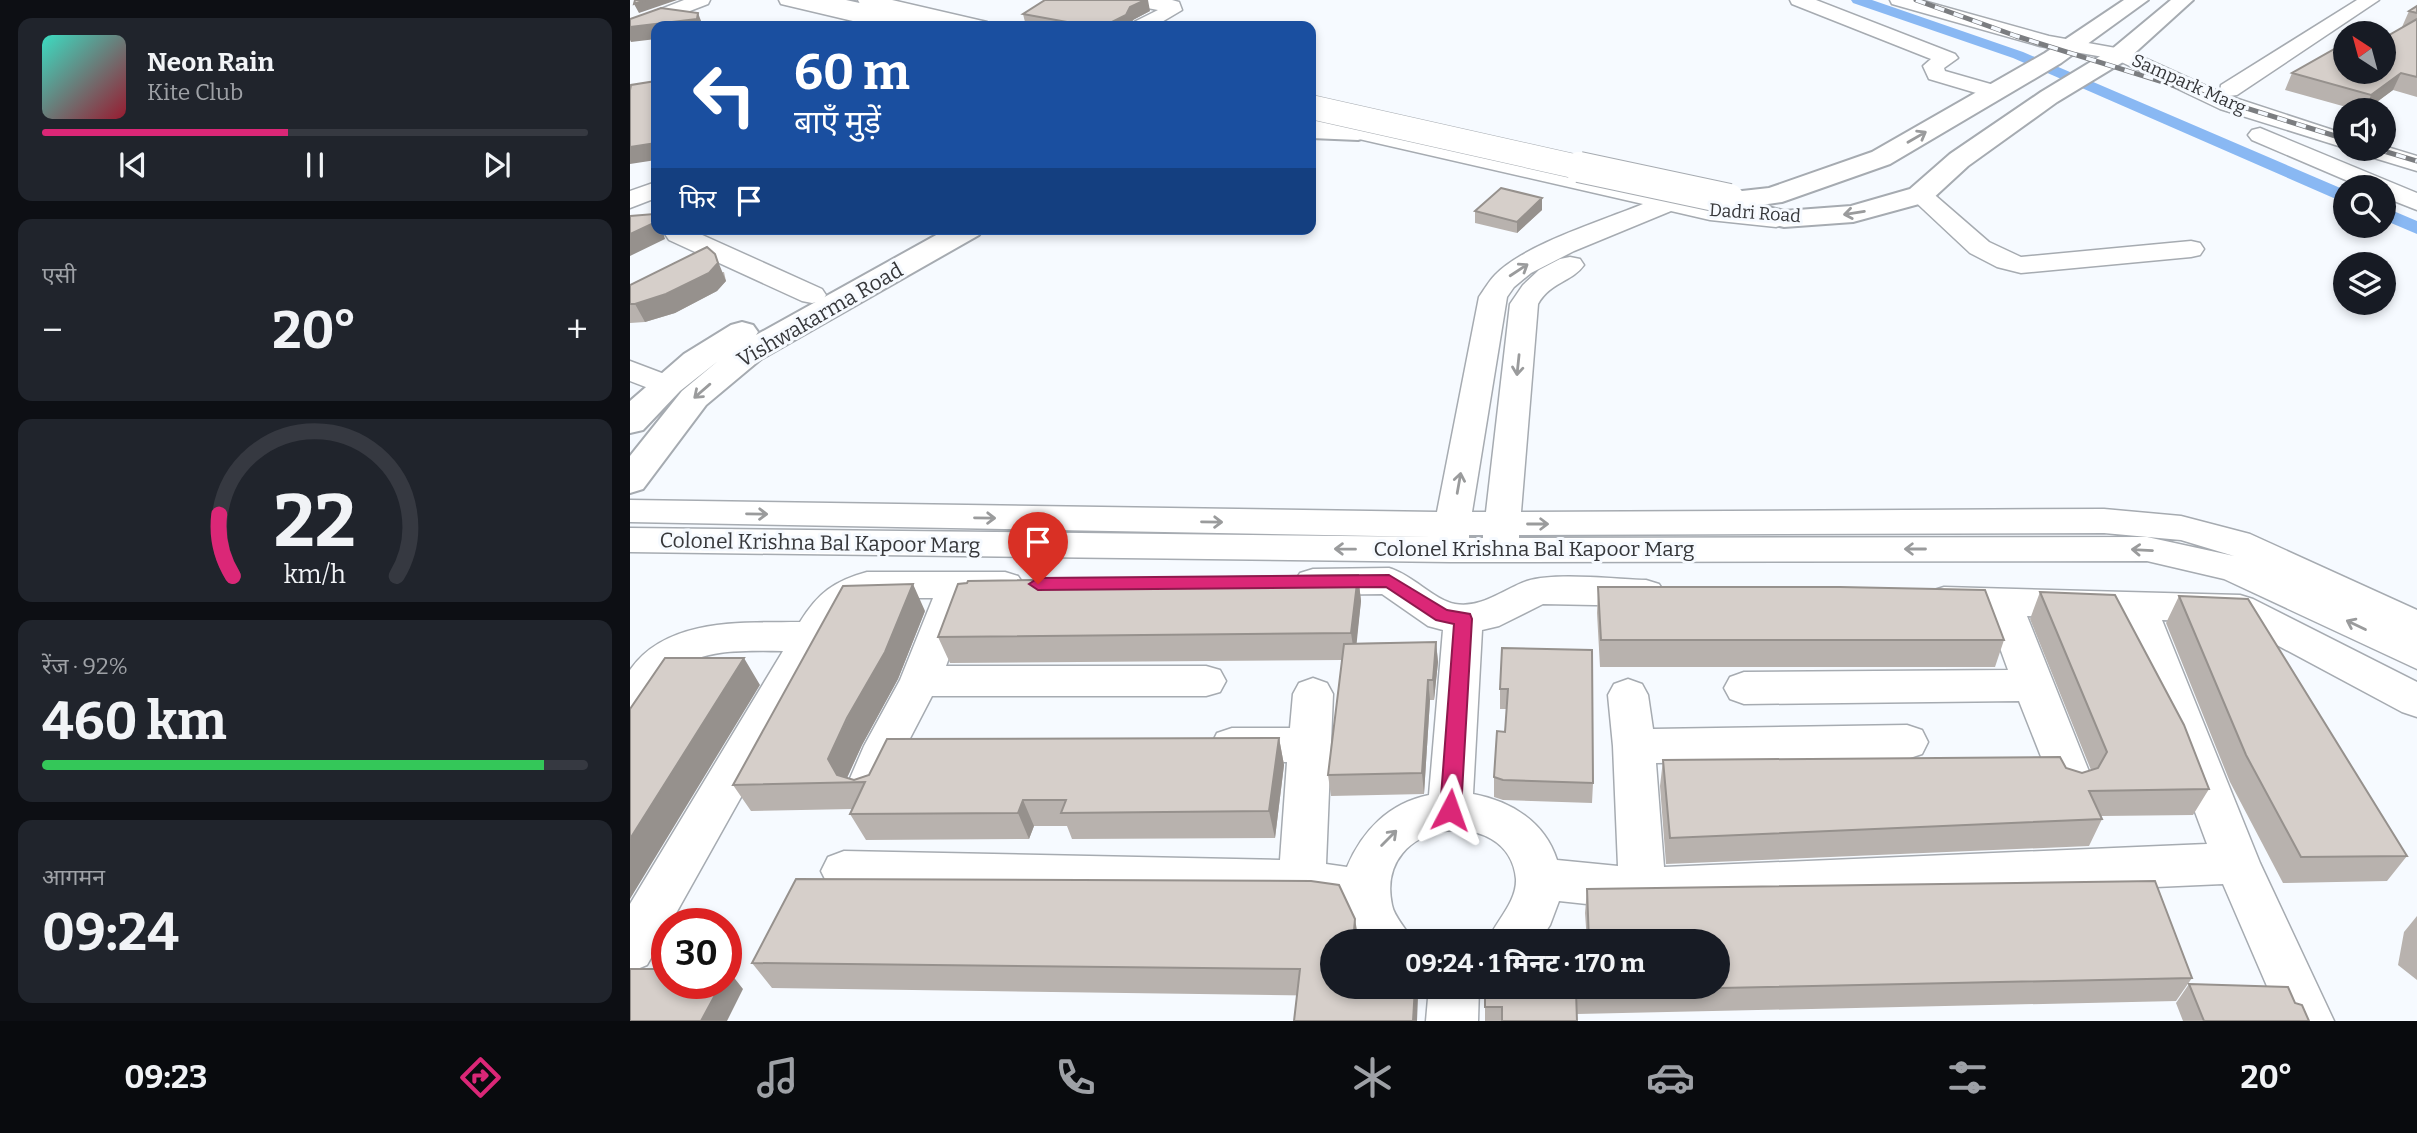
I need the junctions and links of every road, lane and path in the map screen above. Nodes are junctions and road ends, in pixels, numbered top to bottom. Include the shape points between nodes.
1 (701, 0) edge
2 (788, 0) edge
3 (819, 0) edge
4 (852, 0) edge
5 (1133, 0) edge
6 (1799, 0) edge
7 (1899, 0) edge
8 (2138, 0) edge
9 (2183, 0) edge
10 (2347, 0) edge
11 (2370, 0) edge
12 (880, 1) edge
13 (876, 21) edge
14 (911, 21) edge
15 (942, 21) edge
16 (960, 21) edge
17 (1151, 21) edge
18 (630, 28) edge
19 (2140, 38) junction
20 (2062, 52) junction
21 (2120, 54) junction
22 (2212, 87) junction
23 (2000, 88) junction
24 (1316, 106) edge
25 (1316, 106) edge
26 (1316, 117) edge
27 (1316, 122) edge
28 (2333, 125) edge
29 (1316, 131) edge
30 (1357, 132) junction
31 (2333, 137) edge
32 (2396, 145) edge
33 (2417, 151) edge
34 (2396, 157) edge
35 (2417, 164) edge
36 (2353, 175) edge
37 (651, 190) edge
38 (2396, 193) edge
39 (1920, 195) junction
40 (1704, 198) junction
41 (630, 200) edge
42 (2417, 202) edge
43 (680, 235) edge
44 (922, 235) edge
45 (959, 235) edge
46 (2191, 249) dead end
47 (812, 295) junction
48 (630, 370) edge
49 (664, 385) junction
50 (630, 422) edge
51 (630, 481) edge
52 (630, 511) edge
53 (1501, 536) junction
54 (1452, 537) junction
55 (630, 540) edge
56 (1542, 549) junction
57 (1391, 565) junction
58 (1278, 582) edge
59 (1040, 584) edge
60 (957, 585) junction
61 (1538, 592) junction
62 (1675, 594) edge
63 (1909, 598) edge
64 (2002, 601) junction
65 (2137, 606) junction
66 (2255, 617) junction
67 (1463, 619) junction
68 (2417, 626) edge
69 (813, 636) junction
70 (2417, 654) edge
71 (2288, 674) edge
72 (920, 681) junction
73 (1206, 681) dead end
74 (2034, 685) junction
75 (1744, 688) dead end
76 (1313, 694) dead end
77 (1628, 695) dead end
78 (2417, 701) edge
79 (630, 704) edge
80 (1906, 742) dead end
81 (1201, 745) edge
82 (1311, 745) junction
83 (885, 746) junction
84 (927, 746) edge
85 (1634, 746) junction
86 (2070, 779) edge
87 (869, 786) edge
88 (1450, 810) junction
89 (2237, 863) junction
90 (844, 872) dead end
91 (1540, 880) junction
92 (1302, 881) junction
93 (1642, 889) junction
94 (1365, 890) junction
95 (1378, 929) edge
96 (1524, 929) edge
97 (630, 949) edge
98 (1453, 999) edge
99 (1452, 1021) edge
100 (2308, 1021) edge

1 - 18 street
2 - 13 street
3 - 14 main road
4 - 15 main road
5 - 17 street via 1172,6
6 - 23 street via 1948,58 1933,66 1936,75
7 - 20 street, Sampark Marg via 2028,37
8 - 20 main road, Dadri Road
9 - 19 main road, Dadri Road
10 - 22 street
11 - 22 street
12 - 16 street
19 - 21 main road, Dadri Road
19 - 22 street, Sampark Marg
20 - 21 street, Sampark Marg
20 - 23 main road, Dadri Road
21 - 22 street, Sampark Marg
21 - 39 main road, Dadri Road via 1959,160
22 - 28 street, Sampark Marg
22 - 31 street, Sampark Marg via 2228,104
22 - 36 street via 2193,99 2210,113
40 -> 23 main road, Dadri Road via 1772,196 1829,178 1881,158
24 - 40 main road, bridge
25 - 40 street, Dadri Road
26 - 40 main road via 1625,186
27 - 30 street
29 - 30 main road
30 - 40 street
32 - 33 street
34 - 35 street
37 - 41 street
38 - 42 street
39 -> 40 main road, Dadri Road via 1853,214 1784,219
39 - 46 street via 1985,251 2008,263
40 -> 53 street via 1542,279 1530,292 1524,304
54 -> 40 street via 1493,298 1503,281 1565,245
43 - 47 street
44 - 47 main road, Vishwakarma Road
45 -> 51 main road, Vishwakarma Road via 749,352 694,398
47 - 49 main road, Vishwakarma Road via 721,344
48 - 49 street
49 - 50 main road, Vishwakarma Road
52 -> 54 street, Colonel Krishna Bal Kapoor Marg
53 - 54 street, Colonel Krishna Bal Kapoor Marg
53 - 56 street, Colonel Krishna Bal Kapoor Marg
53 -> 68 street, Colonel Krishna Bal Kapoor Marg via 2104,521 2181,528 2237,543
54 - 57 street, Colonel Krishna Bal Kapoor Marg
57 -> 55 street, Colonel Krishna Bal Kapoor Marg
56 - 61 street
70 -> 56 street, Colonel Krishna Bal Kapoor Marg via 2234,569 2147,549
57 - 58 street
57 - 67 street via 1442,616
59 - 60 street
60 - 69 street via 853,589 825,613
60 - 72 street
61 - 62 street
61 - 67 street via 1485,616
63 - 64 street
64 - 65 street
64 - 74 street
65 - 66 street via 2240,609
65 - 89 street
66 - 71 street
66 - 78 street
67 - 88 street
69 - 79 street via 693,644 669,654 656,666
69 - 97 street
72 - 73 street
72 - 83 street
74 - 75 street
74 - 86 street
76 - 82 street
77 - 85 street
80 - 85 street
81 - 82 street
82 - 92 street
83 - 84 street
83 - 87 street
85 - 93 street
88 - 91 street via 1488,815 1518,833 1537,862
94 -> 88 street via 1367,873 1385,842 1415,820
89 - 93 street
89 - 100 street
90 - 92 street
91 - 93 street
91 - 96 street via 1534,913
92 - 94 street
94 - 95 street
98 - 99 street

